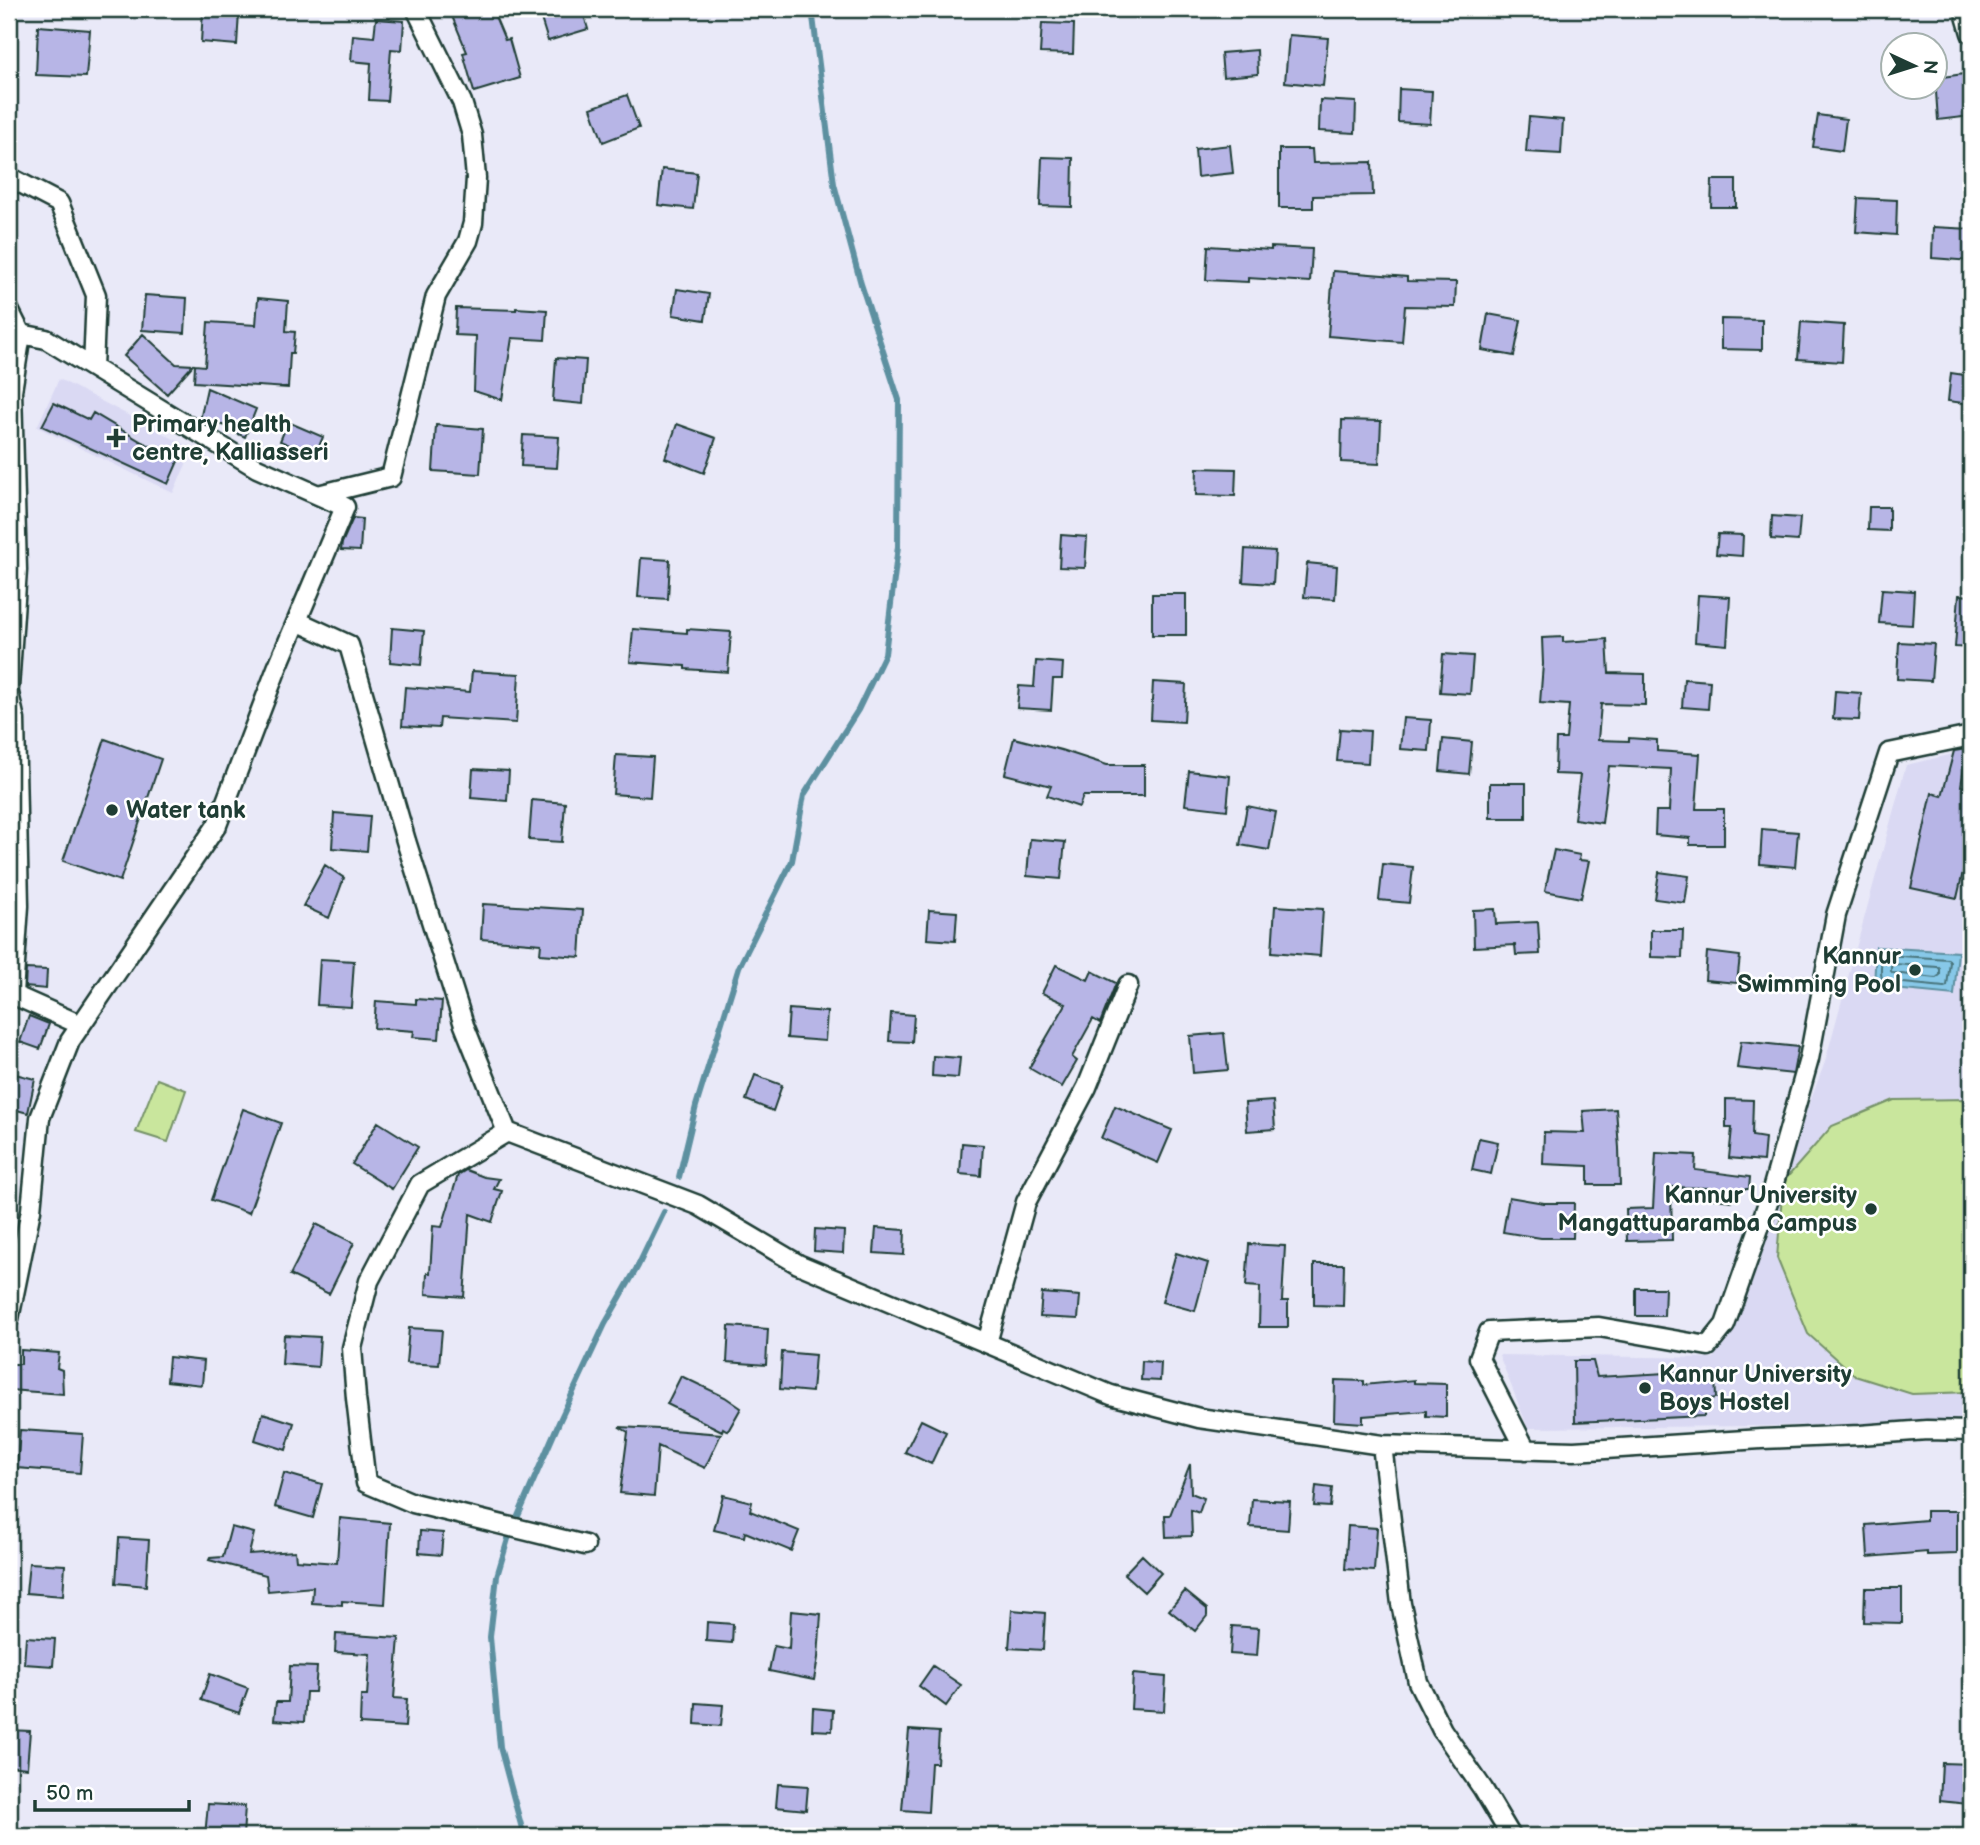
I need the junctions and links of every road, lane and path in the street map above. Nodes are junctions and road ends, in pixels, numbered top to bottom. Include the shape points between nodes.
1 (416, 9) edge
2 (1964, 9) edge
3 (1971, 33) edge
4 (9, 177) edge
5 (9, 310) edge
6 (21, 334) junction
7 (93, 368) junction
8 (318, 495) junction
9 (297, 621) junction
10 (9, 691) edge
11 (1971, 736) edge
12 (1128, 985) dead end
13 (11, 993) edge
14 (80, 1025) junction
15 (507, 1132) junction
16 (9, 1319) edge
17 (986, 1343) junction
18 (1971, 1431) edge
19 (1382, 1445) junction
20 (1526, 1450) junction
21 (585, 1545) dead end
22 (1511, 1836) edge

1 - 8 street via 462,102 472,135 477,178 473,223 468,241 436,296 391,477
2 - 3 street
4 - 7 street via 59,202 96,295
5 - 6 street
6 - 7 street via 46,340
6 - 10 street via 12,391 17,570
7 - 8 street via 257,468
8 - 9 street via 345,507
9 - 14 street via 217,825
9 - 15 street via 349,645 464,1025
10 - 13 street via 15,720 19,906
11 - 20 street via 1889,753 1836,915 1809,1059 1770,1197 1725,1325 1708,1346 1599,1327 1489,1332 1479,1358
12 - 17 street via 1087,1087 1027,1202
13 - 14 street
14 - 16 street via 40,1118 31,1210
15 - 17 street via 698,1205 798,1264
15 - 21 street via 421,1184 369,1281 352,1348 366,1483 413,1503
17 - 19 street via 1111,1395 1199,1418
18 - 20 street
19 - 20 street
19 - 22 street via 1401,1604 1418,1682 1442,1730

